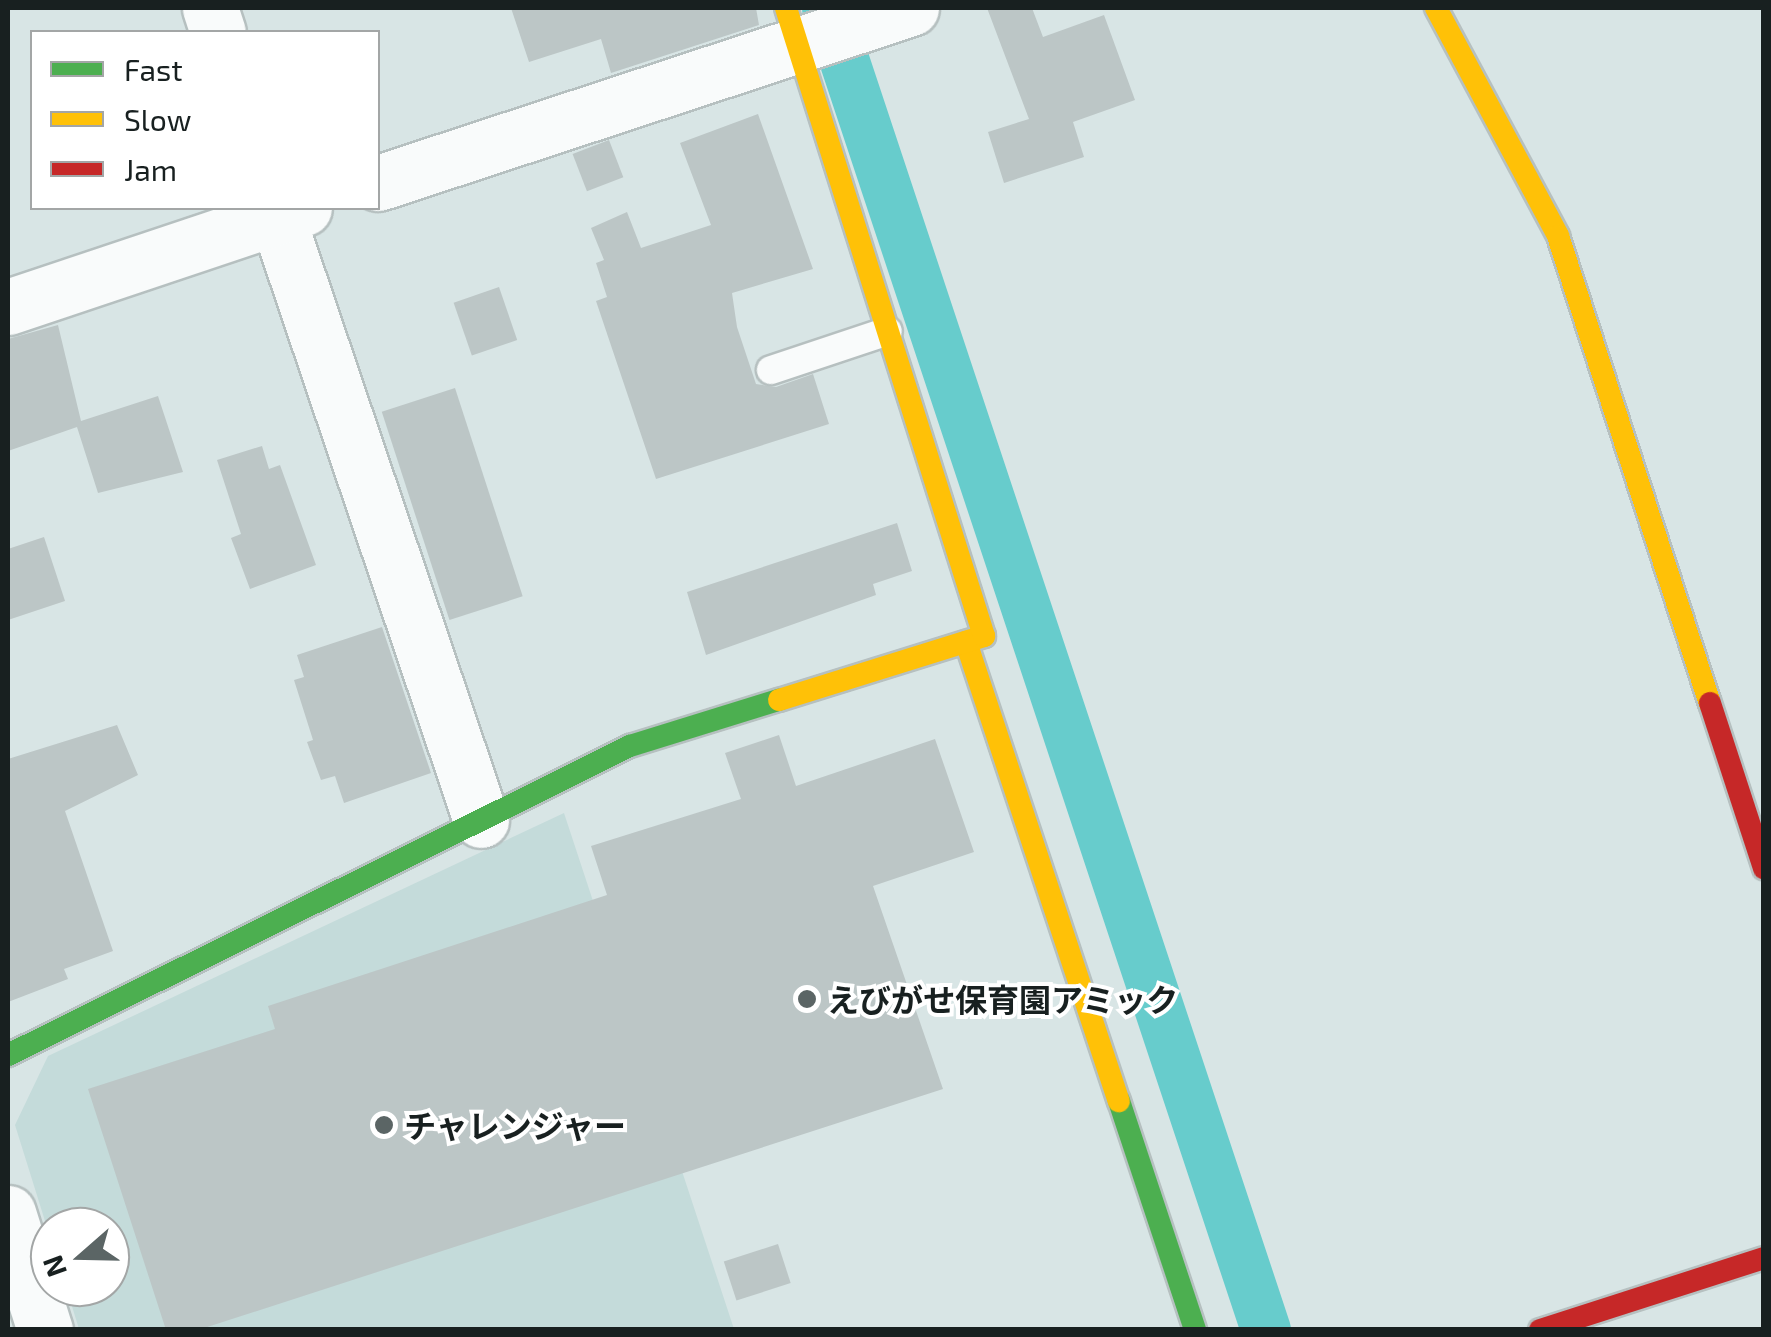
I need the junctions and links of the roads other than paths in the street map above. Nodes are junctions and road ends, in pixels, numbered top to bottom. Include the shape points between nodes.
1 (1436, 8) edge
2 (892, 14) edge
3 (792, 26) edge
4 (380, 182) edge
5 (285, 210) edge
6 (8, 307) edge
7 (888, 331) junction
8 (771, 370) dead end
9 (966, 642) junction
10 (481, 820) junction
11 (1764, 868) edge
12 (8, 1055) edge
13 (8, 1213) edge
14 (1764, 1258) edge
15 (46, 1330) edge
16 (1195, 1330) edge
17 (1540, 1330) edge

1 - 11 street via 1558,236
2 - 3 street
3 - 4 street
3 - 7 street
5 - 6 street
5 - 10 street
7 - 8 lane
7 - 9 street via 984,636
9 - 10 street via 630,746
9 - 16 street
10 - 12 street
13 - 15 street
14 - 17 street

